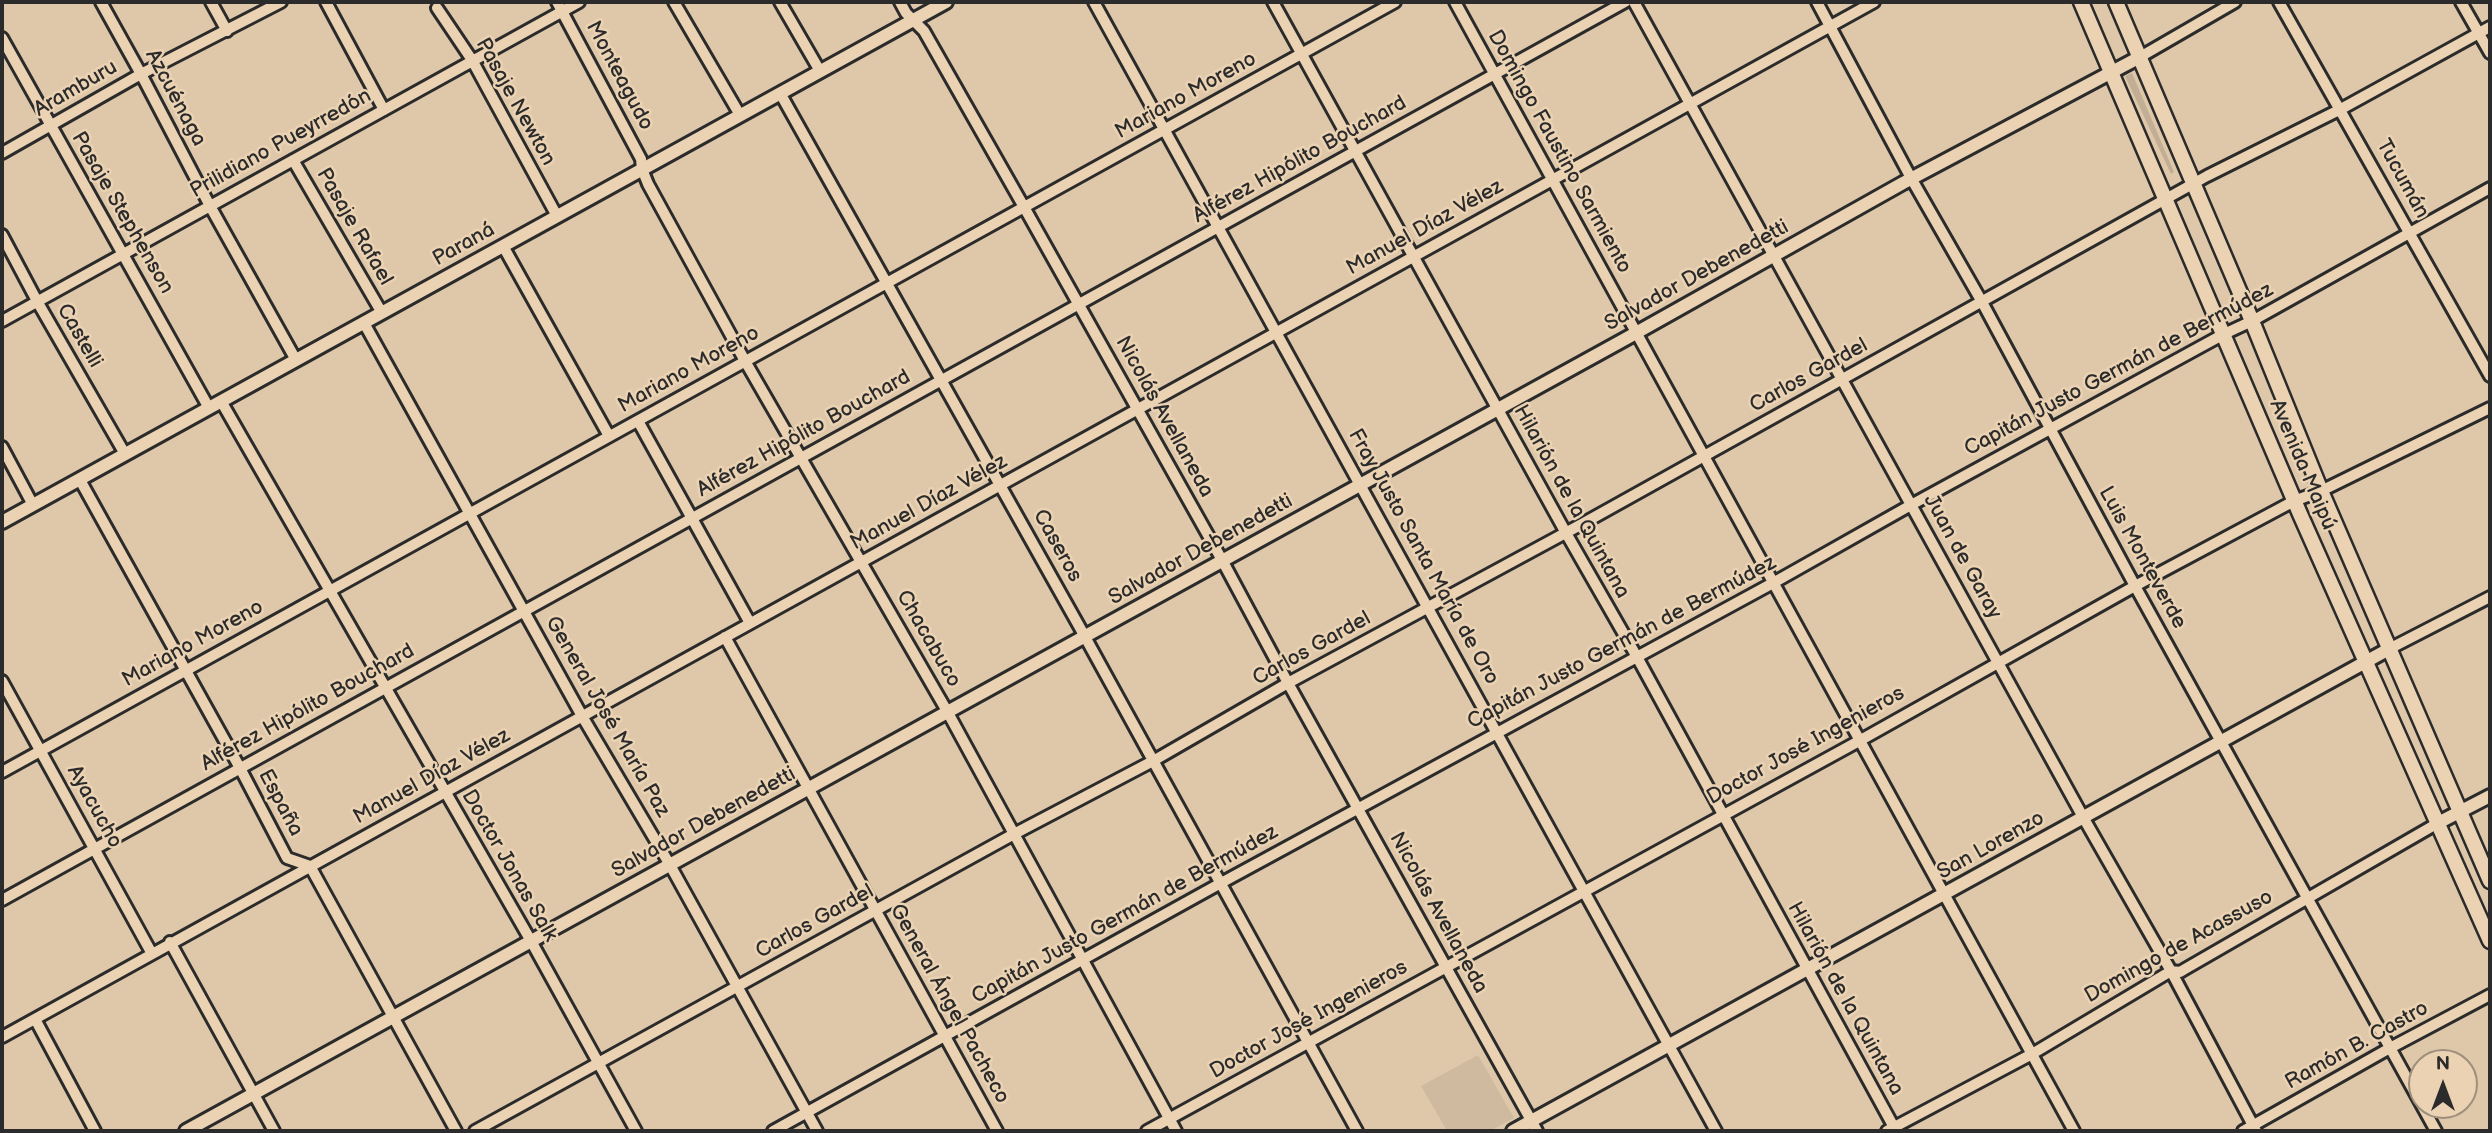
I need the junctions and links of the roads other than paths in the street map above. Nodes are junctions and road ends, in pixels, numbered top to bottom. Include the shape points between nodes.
1 (101, 2) edge
2 (211, 2) edge
3 (281, 2) edge
4 (326, 2) edge
5 (579, 2) edge
6 (674, 2) edge
7 (780, 2) edge
8 (900, 2) edge
9 (946, 2) edge
10 (1094, 2) edge
11 (1273, 2) edge
12 (1395, 2) edge
13 (1455, 2) edge
14 (1625, 2) edge
15 (1634, 2) edge
16 (1817, 2) edge
17 (1874, 2) edge
18 (2081, 2) edge
19 (2116, 2) edge
20 (2235, 2) edge
21 (2279, 2) edge
22 (2461, 2) edge
23 (560, 6) edge
24 (437, 8) dead end
25 (913, 20) junction
26 (1830, 26) junction
27 (2490, 27) edge
28 (227, 31) junction
29 (2479, 33) junction
30 (2, 38) edge
31 (2490, 53) edge
32 (1301, 54) junction
33 (2140, 57) junction
34 (472, 60) junction
35 (820, 71) junction
36 (2111, 72) junction
37 (141, 74) junction
38 (1494, 74) junction
39 (780, 93) junction
40 (1690, 104) junction
41 (2341, 109) junction
42 (384, 110) junction
43 (740, 115) junction
44 (50, 126) junction
45 (1164, 129) junction
46 (1355, 151) junction
47 (2, 153) edge
48 (293, 160) junction
49 (642, 169) junction
50 (1911, 178) junction
51 (1552, 180) junction
52 (2192, 185) junction
53 (2490, 188) edge
54 (2167, 199) junction
55 (210, 206) junction
56 (1024, 207) junction
57 (556, 216) junction
58 (1218, 227) junction
59 (2410, 232) junction
60 (2, 235) edge
61 (503, 246) junction
62 (124, 253) junction
63 (1774, 255) junction
64 (1413, 257) junction
65 (887, 283) junction
66 (37, 302) junction
67 (1982, 302) junction
68 (1079, 304) junction
69 (382, 313) junction
70 (2, 321) edge
71 (2252, 321) junction
72 (364, 323) junction
73 (1276, 333) junction
74 (1636, 333) junction
75 (2224, 334) junction
76 (296, 360) junction
77 (746, 361) junction
78 (2490, 376) edge
79 (1843, 379) junction
80 (941, 380) junction
81 (215, 405) junction
82 (2490, 408) edge
83 (1138, 409) junction
84 (1497, 409) junction
85 (638, 421) junction
86 (2050, 428) junction
87 (609, 436) junction
88 (2, 447) edge
89 (125, 454) junction
90 (1703, 456) junction
91 (801, 458) junction
92 (80, 480) junction
93 (1000, 485) junction
94 (1361, 485) junction
95 (2321, 491) junction
96 (2294, 501) junction
97 (33, 505) junction
98 (1911, 505) junction
99 (470, 513) junction
100 (692, 518) junction
101 (2, 522) edge
102 (1566, 533) junction
103 (1222, 560) junction
104 (861, 562) junction
105 (1773, 583) junction
106 (2135, 586) junction
107 (330, 590) junction
108 (2490, 597) edge
109 (1427, 608) junction
110 (524, 611) junction
111 (750, 623) junction
112 (1084, 636) junction
113 (725, 637) junction
114 (2389, 649) junction
115 (1637, 657) junction
116 (2367, 661) junction
117 (1998, 662) junction
118 (186, 670) junction
119 (2, 681) edge
120 (1288, 683) junction
121 (386, 687) junction
122 (947, 711) junction
123 (582, 716) junction
124 (1498, 732) junction
125 (1859, 740) junction
126 (2222, 741) junction
127 (41, 751) junction
128 (1153, 761) junction
129 (240, 768) junction
130 (2, 772) edge
131 (808, 788) junction
132 (444, 792) junction
133 (2490, 796) edge
134 (1359, 809) junction
135 (2461, 811) junction
136 (1721, 815) junction
137 (2084, 817) junction
138 (2438, 823) junction
139 (1014, 834) junction
140 (95, 848) junction
141 (670, 865) junction
142 (310, 866) junction
143 (2490, 881) edge
144 (1221, 883) junction
145 (1586, 891) junction
146 (1944, 894) junction
147 (2307, 897) junction
148 (2, 900) edge
149 (875, 911) junction
150 (531, 941) junction
151 (2490, 941) edge
152 (170, 942) junction
153 (151, 953) junction
154 (1083, 960) junction
155 (1446, 967) junction
156 (1806, 970) junction
157 (2171, 971) junction
158 (738, 986) junction
159 (2490, 995) edge
160 (392, 1018) junction
161 (35, 1019) junction
162 (945, 1036) junction
163 (2, 1037) edge
164 (1308, 1042) junction
165 (1669, 1045) junction
166 (2390, 1048) junction
167 (2032, 1054) junction
168 (598, 1063) junction
169 (254, 1094) junction
170 (807, 1113) junction
171 (1169, 1119) junction
172 (1534, 1126) edge
173 (2251, 1129) edge
174 (1892, 1130) edge
175 (95, 1131) edge
176 (186, 1131) edge
177 (274, 1131) edge
178 (456, 1131) edge
179 (475, 1131) edge
180 (636, 1131) edge
181 (773, 1131) edge
182 (817, 1131) edge
183 (997, 1131) edge
184 (1147, 1131) edge
185 (1176, 1131) edge
186 (1357, 1131) edge
187 (1513, 1131) edge
188 (1716, 1131) edge
189 (2074, 1131) edge
190 (2435, 1131) edge

1 - 37 street, Azcuénaga
2 - 28 street
3 - 28 street, Aramburu
4 - 42 street
5 - 23 street, Prilidiano Pueyrredón
6 - 43 street
7 - 35 street
8 - 25 street, Nicolás Avellaneda
9 - 25 street, Paraná
10 - 45 street, Fray Justo Santa María de Oro
11 - 32 street, Hilarión de la Quintana
12 - 32 street, Mariano Moreno
13 - 38 street, Domingo Faustino Sarmiento
14 - 38 street, Alférez Hipólito Bouchard
15 - 40 street, Juan de Garay
16 - 26 street, Luis Monteverde
17 - 26 street, Manuel Díaz Vélez
18 - 36 main road, Avenida Maipú
19 - 33 main road, Avenida Maipú
20 - 33 street, Salvador Debenedetti
21 - 41 street, Tucumán
22 - 29 street
23 - 34 street, Prilidiano Pueyrredón
23 - 49 street, Monteagudo via 641,159
24 - 34 street, Pasaje Newton
25 - 35 street, Paraná
25 - 56 street, Nicolás Avellaneda via 924,31
26 - 40 street, Manuel Díaz Vélez
26 - 50 street, Luis Monteverde
27 - 29 street, Carlos Gardel
28 - 37 street, Aramburu
29 - 31 street
29 - 41 street, Carlos Gardel
30 - 44 street, Pasaje Stephenson
32 - 45 street, Mariano Moreno
32 - 46 street, Hilarión de la Quintana
33 - 36 street, Salvador Debenedetti
33 - 52 main road, Avenida Maipú
34 - 42 street, Prilidiano Pueyrredón
34 - 57 street, Pasaje Newton
35 - 39 street, Paraná
36 - 50 street, Salvador Debenedetti
36 - 54 main road, Avenida Maipú
37 - 44 street, Aramburu
37 - 55 street, Azcuénaga
38 - 46 street, Alférez Hipólito Bouchard
38 - 51 street, Domingo Faustino Sarmiento
39 - 43 street, Paraná
39 - 65 street, Caseros
40 - 51 street, Manuel Díaz Vélez
40 - 63 street, Juan de Garay
41 - 52 street, Carlos Gardel
41 - 59 street, Tucumán
42 - 48 street, Prilidiano Pueyrredón
43 - 49 street, Paraná
44 - 47 street, Aramburu
44 - 62 street, Pasaje Stephenson
45 - 56 street, Mariano Moreno
45 - 58 street, Fray Justo Santa María de Oro
46 - 58 street, Alférez Hipólito Bouchard
46 - 64 street, Hilarión de la Quintana
48 - 55 street, Prilidiano Pueyrredón
48 - 69 street, Pasaje Rafael
49 - 57 street, Paraná
49 - 77 street, Chacabuco
50 - 63 street, Salvador Debenedetti
50 - 67 street, Luis Monteverde
51 - 64 street, Manuel Díaz Vélez
51 - 74 street, Domingo Faustino Sarmiento
52 - 54 street, Carlos Gardel
52 - 71 main road, Avenida Maipú
53 - 59 street, Capitán Justo Germán de Bermúdez
54 - 67 street, Carlos Gardel
54 - 75 main road, Avenida Maipú
55 - 62 street, Prilidiano Pueyrredón
55 - 76 street, Azcuénaga
56 - 65 street, Mariano Moreno
56 - 68 street, Nicolás Avellaneda
57 - 61 street, Paraná
58 - 68 street, Alférez Hipólito Bouchard
58 - 73 street, Fray Justo Santa María de Oro
59 - 71 street, Capitán Justo Germán de Bermúdez
59 - 78 street, Tucumán
60 - 66 street, Castelli
61 - 69 street, Paraná
61 - 87 street
62 - 66 street, Prilidiano Pueyrredón
62 - 81 street, Pasaje Stephenson
63 - 74 street, Salvador Debenedetti
63 - 79 street, Juan de Garay
64 - 73 street, Manuel Díaz Vélez
64 - 84 street, Hilarión de la Quintana
65 - 77 street, Mariano Moreno
65 - 80 street, Caseros
66 - 70 street, Prilidiano Pueyrredón
66 - 89 street, Castelli
67 - 79 street, Carlos Gardel
67 - 86 street, Luis Monteverde
68 - 80 street, Alférez Hipólito Bouchard
68 - 83 street, Nicolás Avellaneda
69 - 72 street, Paraná
71 - 75 street, Capitán Justo Germán de Bermúdez
71 - 95 main road, Avenida Maipú
72 - 76 street, Paraná
72 - 99 street, General José María Paz
73 - 83 street, Manuel Díaz Vélez
73 - 94 street, Fray Justo Santa María de Oro
74 - 84 street, Salvador Debenedetti
74 - 90 street, Domingo Faustino Sarmiento
75 - 86 street, Capitán Justo Germán de Bermúdez
75 - 96 main road, Avenida Maipú
76 - 81 street, Paraná
77 - 85 street, Mariano Moreno
77 - 91 street, Chacabuco
79 - 90 street, Carlos Gardel
79 - 98 street, Juan de Garay
80 - 91 street, Alférez Hipólito Bouchard
80 - 93 street, Caseros
81 - 89 street, Paraná
81 - 107 street, Doctor Jonas Salk
82 - 95 street, Doctor José Ingenieros
83 - 93 street, Manuel Díaz Vélez
83 - 103 street, Nicolás Avellaneda
84 - 94 street, Salvador Debenedetti
84 - 102 street, Hilarión de la Quintana
85 - 87 street, Mariano Moreno
85 - 100 street
86 - 98 street, Capitán Justo Germán de Bermúdez
86 - 106 street, Luis Monteverde
87 - 99 street, Mariano Moreno
88 - 97 street
89 - 92 street, Paraná
90 - 102 street, Carlos Gardel
90 - 105 street, Domingo Faustino Sarmiento
91 - 100 street, Alférez Hipólito Bouchard
91 - 104 street, Chacabuco
92 - 97 street, Paraná
92 - 118 street, España
93 - 104 street, Manuel Díaz Vélez
93 - 112 street, Caseros
94 - 103 street, Salvador Debenedetti
94 - 109 street, Fray Justo Santa María de Oro
95 - 96 street, Doctor José Ingenieros
95 - 114 main road, Avenida Maipú
96 - 106 street, Doctor José Ingenieros
96 - 116 main road, Avenida Maipú
97 - 101 street, Paraná
98 - 105 street, Capitán Justo Germán de Bermúdez
98 - 117 street, Juan de Garay
99 - 107 street, Mariano Moreno
99 - 110 street, General José María Paz
100 - 110 street, Alférez Hipólito Bouchard
100 - 111 street
102 - 109 street, Carlos Gardel
102 - 115 street, Hilarión de la Quintana
103 - 112 street, Salvador Debenedetti
103 - 120 street, Nicolás Avellaneda
104 - 111 street, Manuel Díaz Vélez
104 - 122 street, Chacabuco
105 - 115 street, Capitán Justo Germán de Bermúdez
105 - 125 street, Domingo Faustino Sarmiento
106 - 117 street, Doctor José Ingenieros
106 - 126 street, Luis Monteverde
107 - 118 street, Mariano Moreno
107 - 121 street, Doctor Jonas Salk
108 - 114 street, San Lorenzo
109 - 120 street, Carlos Gardel
109 - 124 street, Fray Justo Santa María de Oro
110 - 121 street, Alférez Hipólito Bouchard
110 - 123 street, General José María Paz
111 - 113 street, Manuel Díaz Vélez
112 - 122 street, Salvador Debenedetti
112 - 128 street, Caseros
113 - 123 street, Manuel Díaz Vélez
113 - 131 street, General Ángel Pacheco
114 - 116 street, San Lorenzo
114 - 135 main road, Avenida Maipú
115 - 124 street, Capitán Justo Germán de Bermúdez
115 - 136 street, Hilarión de la Quintana
116 - 126 street, San Lorenzo
116 - 138 main road, Avenida Maipú
117 - 125 street, Doctor José Ingenieros
117 - 137 street, Juan de Garay
118 - 127 street, Mariano Moreno
118 - 129 street, España
119 - 127 street, Ayacucho
120 - 128 street, Carlos Gardel
120 - 134 street, Nicolás Avellaneda
121 - 129 street, Alférez Hipólito Bouchard
121 - 132 street, Doctor Jonas Salk
122 - 131 street, Salvador Debenedetti
122 - 139 street, Chacabuco
123 - 132 street, Manuel Díaz Vélez
123 - 141 street, General José María Paz
124 - 134 street, Capitán Justo Germán de Bermúdez
124 - 145 street, Fray Justo Santa María de Oro
125 - 136 street, Doctor José Ingenieros
125 - 146 street, Domingo Faustino Sarmiento
126 - 137 street, San Lorenzo
126 - 147 street, Luis Monteverde
127 - 130 street, Mariano Moreno
127 - 140 street, Ayacucho
128 - 139 street, Carlos Gardel
128 - 144 street, Caseros
129 - 140 street, Alférez Hipólito Bouchard
129 - 142 street, España via 286,858
131 - 141 street, Salvador Debenedetti
131 - 149 street, General Ángel Pacheco
132 - 142 street, Manuel Díaz Vélez
132 - 150 street, Doctor Jonas Salk
133 - 135 street, Domingo de Acassuso
134 - 144 street, Capitán Justo Germán de Bermúdez
134 - 155 street, Nicolás Avellaneda
135 - 138 street, Domingo de Acassuso
135 - 143 main road, Avenida Maipú
136 - 145 street, Doctor José Ingenieros
136 - 156 street, Hilarión de la Quintana
137 - 146 street, San Lorenzo
137 - 157 street, Juan de Garay
138 - 147 street, Domingo de Acassuso
138 - 151 main road, Avenida Maipú
139 - 149 street, Carlos Gardel
139 - 154 street, Chacabuco
140 - 148 street, Alférez Hipólito Bouchard
140 - 153 street, Ayacucho
141 - 150 street, Salvador Debenedetti
141 - 158 street, General José María Paz
142 - 152 street, Manuel Díaz Vélez
142 - 160 street
144 - 154 street, Capitán Justo Germán de Bermúdez
144 - 164 street, Caseros
145 - 155 street, Doctor José Ingenieros
145 - 165 street, Fray Justo Santa María de Oro
146 - 156 street, San Lorenzo
146 - 167 street, Domingo Faustino Sarmiento
147 - 157 street, Domingo de Acassuso via 2180,972
147 - 166 street, Luis Monteverde
149 - 158 street, Carlos Gardel
149 - 162 street, General Ángel Pacheco
150 - 160 street, Salvador Debenedetti
150 - 168 street, Doctor Jonas Salk
152 - 153 street, Manuel Díaz Vélez
152 - 169 street
153 - 161 street, Manuel Díaz Vélez
154 - 162 street, Capitán Justo Germán de Bermúdez
154 - 171 street, Chacabuco
155 - 164 street, Doctor José Ingenieros
155 - 172 street, Nicolás Avellaneda
156 - 165 street, San Lorenzo
156 - 174 street, Hilarión de la Quintana
157 - 167 street, Domingo de Acassuso
157 - 173 street, Juan de Garay
158 - 168 street, Carlos Gardel
158 - 170 street, General José María Paz
159 - 166 street, Ramón B. Castro
160 - 169 street, Salvador Debenedetti
160 - 178 street
161 - 163 street, Manuel Díaz Vélez
161 - 175 street
162 - 170 street, Capitán Justo Germán de Bermúdez
162 - 183 street, General Ángel Pacheco
164 - 171 street, Doctor José Ingenieros
164 - 186 street, Caseros
165 - 172 street, San Lorenzo
165 - 188 street, Fray Justo Santa María de Oro
166 - 173 street, Ramón B. Castro
166 - 190 street, Luis Monteverde
167 - 174 street, Domingo de Acassuso
167 - 189 street, Domingo Faustino Sarmiento
168 - 179 street, Carlos Gardel
168 - 180 street, Doctor Jonas Salk
169 - 176 street, Salvador Debenedetti
169 - 177 street
170 - 181 street, Capitán Justo Germán de Bermúdez
170 - 182 street, General José María Paz
171 - 184 street, Doctor José Ingenieros
171 - 185 street, Chacabuco
172 - 187 street, San Lorenzo

